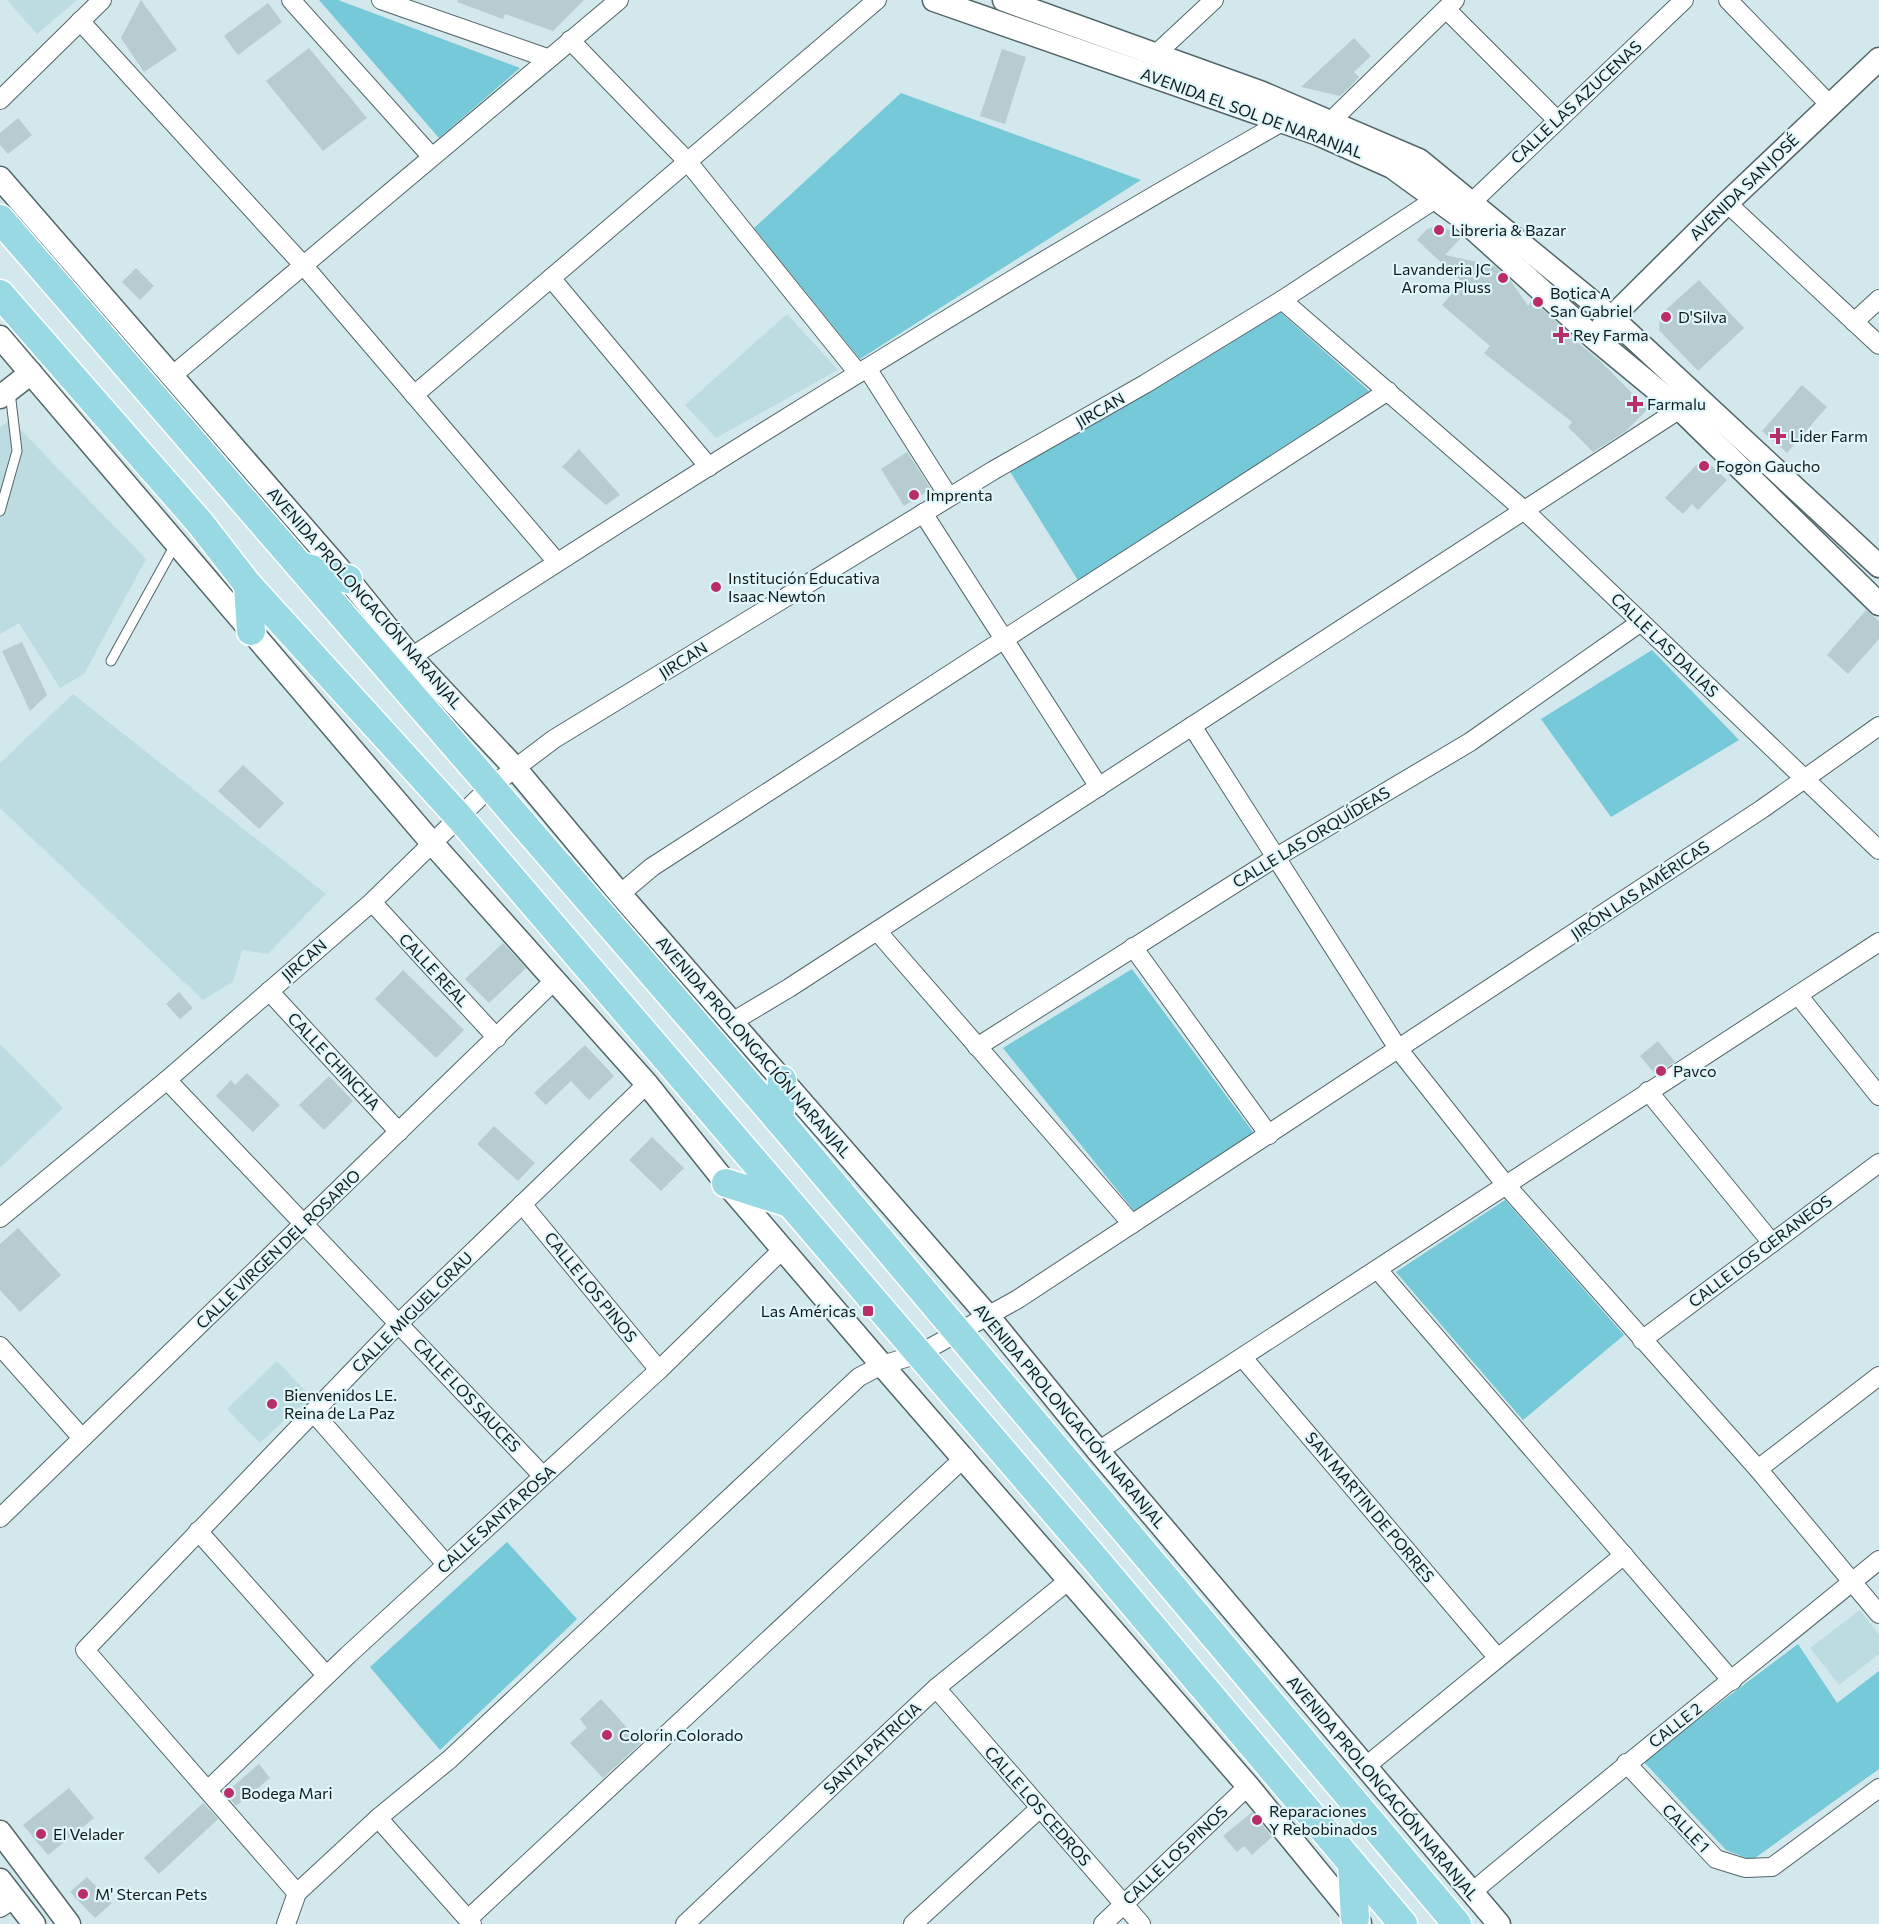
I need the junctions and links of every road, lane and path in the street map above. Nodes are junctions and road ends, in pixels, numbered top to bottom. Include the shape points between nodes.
1 (102, 0) edge
2 (291, 0) edge
3 (381, 0) edge
4 (619, 0) edge
5 (877, 0) edge
6 (934, 0) edge
7 (1004, 0) edge
8 (1214, 0) edge
9 (1684, 0) edge
10 (1728, 0) edge
11 (1451, 5) edge
12 (80, 21) junction
13 (570, 40) junction
14 (1156, 54) junction
15 (547, 58) junction
16 (1879, 59) edge
17 (0, 100) edge
18 (1830, 105) junction
19 (1332, 120) junction
20 (1557, 120) junction
21 (1282, 122) junction
22 (431, 156) junction
23 (688, 162) junction
24 (0, 178) edge
25 (1437, 198) junction
26 (1727, 203) junction
27 (1470, 204) junction
28 (0, 219) edge
29 (304, 266) junction
30 (551, 278) junction
31 (0, 294) edge
32 (1879, 299) edge
33 (1282, 300) junction
34 (1612, 318) junction
35 (1854, 322) junction
36 (0, 337) edge
37 (1593, 337) junction
38 (1879, 345) edge
39 (863, 370) junction
40 (31, 373) junction
41 (172, 375) junction
42 (1388, 391) junction
43 (5, 394) edge
44 (414, 395) junction
45 (1680, 409) junction
46 (709, 466) junction
47 (949, 497) junction
48 (0, 511) edge
49 (1525, 511) junction
50 (923, 513) junction
51 (175, 544) junction
52 (557, 562) junction
53 (300, 566) junction
54 (1879, 566) edge
55 (348, 579) junction
56 (248, 585) junction
57 (1879, 604) edge
58 (1641, 622) junction
59 (251, 631) junction
60 (1005, 640) junction
61 (411, 657) junction
62 (111, 661) dead end
63 (1192, 726) junction
64 (1879, 726) edge
65 (515, 768) junction
66 (1806, 779) junction
67 (1100, 787) junction
68 (489, 788) junction
69 (460, 818) junction
70 (432, 843) junction
71 (1879, 850) edge
72 (1275, 858) junction
73 (620, 894) junction
74 (372, 902) junction
75 (877, 931) junction
76 (1879, 942) edge
77 (1133, 947) junction
78 (556, 979) junction
79 (269, 991) junction
80 (1798, 995) junction
81 (732, 1022) junction
82 (497, 1038) junction
83 (977, 1047) junction
84 (1399, 1050) junction
85 (167, 1080) junction
86 (782, 1080) junction
87 (647, 1084) junction
88 (1648, 1092) junction
89 (1879, 1096) edge
90 (779, 1120) junction
91 (399, 1132) junction
92 (1269, 1135) junction
93 (1879, 1163) edge
94 (726, 1183) junction
95 (1505, 1184) junction
96 (789, 1203) junction
97 (522, 1204) junction
98 (0, 1218) edge
99 (304, 1224) junction
100 (1132, 1224) junction
101 (1772, 1243) junction
102 (783, 1249) junction
103 (1378, 1270) junction
104 (988, 1316) junction
105 (399, 1322) junction
106 (957, 1331) junction
107 (1642, 1340) junction
108 (0, 1346) edge
109 (918, 1354) junction
110 (1243, 1358) junction
111 (882, 1365) junction
112 (659, 1370) junction
113 (1879, 1376) edge
114 (313, 1412) junction
115 (82, 1438) junction
116 (1098, 1451) junction
117 (964, 1457) junction
118 (1758, 1470) junction
119 (543, 1476) junction
120 (0, 1518) edge
121 (198, 1531) junction
122 (1624, 1555) junction
123 (1879, 1560) edge
124 (446, 1564) junction
125 (1068, 1581) junction
126 (1852, 1582) junction
127 (1879, 1614) edge
128 (1497, 1657) junction
129 (326, 1676) junction
130 (1732, 1681) junction
131 (936, 1688) junction
132 (1626, 1763) junction
133 (1365, 1767) junction
134 (1248, 1786) junction
135 (1879, 1788) edge
136 (208, 1790) junction
137 (1040, 1808) junction
138 (378, 1818) junction
139 (0, 1832) edge
140 (1352, 1864) junction
141 (0, 1880) edge
142 (1472, 1892) junction
143 (297, 1893) junction
144 (7, 1903) edge
145 (1124, 1904) junction
146 (1358, 1921) edge
147 (470, 1922) edge
148 (34, 1924) edge
149 (69, 1924) edge
150 (286, 1924) edge
151 (685, 1924) edge
152 (913, 1924) edge
153 (1103, 1924) edge
154 (1141, 1924) edge
155 (1403, 1924) edge
156 (1457, 1924) edge
157 (1499, 1924) edge

1 - 12 street
2 - 22 street
3 - 15 street
4 - 13 street
5 - 23 street
6 - 21 street, AVENIDA EL SOL DE NARANJAL
7 - 14 street, AVENIDA EL SOL DE NARANJAL
8 - 14 street
9 - 20 street, CALLE LAS AZUCENAS
10 - 18 street
11 - 19 street
11 - 20 street
12 - 17 street
12 - 29 street
13 - 15 street
13 - 23 street
14 - 19 street, AVENIDA EL SOL DE NARANJAL
15 - 22 street
16 - 18 street, AVENIDA SAN JOSÉ
18 - 26 street, AVENIDA SAN JOSÉ
19 - 27 street, AVENIDA EL SOL DE NARANJAL via 1419,160
20 - 27 street, CALLE LAS AZUCENAS
21 - 25 street, AVENIDA EL SOL DE NARANJAL via 1392,167
21 - 39 street via 1153,194
22 - 29 street
23 - 30 street
23 - 39 street
24 - 41 street, AVENIDA PROLONGACIÓN NARANJAL
25 - 33 street, JIRCAN
25 - 37 street, AVENIDA EL SOL DE NARANJAL
26 - 34 street, AVENIDA SAN JOSÉ
26 - 35 street
27 - 34 street, AVENIDA EL SOL DE NARANJAL
28 - 53 main road, AVENIDA PROLONGACIÓN NARANJAL
29 - 41 street
29 - 44 street
30 - 44 street
30 - 46 street
31 - 56 main road via 192,514
32 - 35 street
33 - 42 street, CALLE LAS DALIAS
33 - 47 street, JIRCAN
34 - 37 street, AVENIDA SAN JOSÉ
34 - 54 street, AVENIDA EL SOL DE NARANJAL
35 - 38 street
36 - 40 street
37 - 45 street, AVENIDA EL SOL DE NARANJAL
39 - 46 street
39 - 47 street
40 - 43 street
40 - 51 street
41 - 55 street, AVENIDA PROLONGACIÓN NARANJAL
42 - 49 street, CALLE LAS DALIAS
42 - 60 street
43 - 48 lane via 17,451
44 - 52 street
45 - 49 street
45 - 57 street, AVENIDA EL SOL DE NARANJAL
46 - 52 street
47 - 50 street, JIRCAN
49 - 58 street, CALLE LAS DALIAS
49 - 63 street
50 - 60 street
50 - 65 street, JIRCAN via 554,740
51 - 59 street
51 - 62 lane
52 - 61 street
53 - 55 main road
53 - 68 main road, AVENIDA PROLONGACIÓN NARANJAL
55 - 61 street, AVENIDA PROLONGACIÓN NARANJAL
56 - 59 main road
56 - 69 main road
58 - 66 street, CALLE LAS DALIAS
58 - 72 street, CALLE LAS ORQUÍDEAS via 1470,742
59 - 70 street
60 - 67 street
60 - 73 street via 652,867
61 - 65 street, AVENIDA PROLONGACIÓN NARANJAL
63 - 67 street
63 - 72 street
64 - 66 street, JIRÓN LAS AMÉRICAS
65 - 68 street, JIRCAN
65 - 73 street, AVENIDA PROLONGACIÓN NARANJAL
66 - 71 street, CALLE LAS DALIAS
66 - 84 street, JIRÓN LAS AMÉRICAS
67 - 75 street
68 - 69 street, JIRCAN
68 - 90 main road, AVENIDA PROLONGACIÓN NARANJAL
69 - 70 street, JIRCAN
69 - 96 main road
70 - 74 street, JIRCAN
70 - 78 street
72 - 77 street, CALLE LAS ORQUÍDEAS
72 - 84 street
73 - 81 street, AVENIDA PROLONGACIÓN NARANJAL
74 - 79 street, JIRCAN
74 - 82 street, CALLE REAL
75 - 81 street
75 - 83 street
76 - 80 street
77 - 83 street, CALLE LAS ORQUÍDEAS
77 - 92 street
78 - 82 street, CALLE VIRGEN DEL ROSARIO
78 - 87 street
79 - 85 street, JIRCAN
79 - 91 street, CALLE CHINCHA
80 - 88 street
80 - 89 street
81 - 86 street, AVENIDA PROLONGACIÓN NARANJAL
82 - 91 street, CALLE VIRGEN DEL ROSARIO
83 - 100 street
84 - 92 street, JIRÓN LAS AMÉRICAS
84 - 95 street
85 - 98 street, JIRCAN
85 - 99 street, CALLE LOS SAUCES
86 - 90 main road
86 - 104 street, AVENIDA PROLONGACIÓN NARANJAL
87 - 94 street
87 - 97 street, CALLE MIGUEL GRAU
88 - 95 street
88 - 101 street
90 - 106 main road, AVENIDA PROLONGACIÓN NARANJAL
91 - 99 street, CALLE VIRGEN DEL ROSARIO
92 - 100 street, JIRÓN LAS AMÉRICAS
93 - 101 street, CALLE LOS GERANEOS
94 - 96 main road
94 - 102 street
95 - 103 street
95 - 107 street
96 - 109 main road
97 - 105 street, CALLE MIGUEL GRAU
97 - 112 street, CALLE LOS PINOS
99 - 105 street, CALLE LOS SAUCES
99 - 115 street, CALLE VIRGEN DEL ROSARIO
100 - 104 street, JIRÓN LAS AMÉRICAS
101 - 107 street, CALLE LOS GERANEOS
102 - 111 street
102 - 112 street, CALLE SANTA ROSA
103 - 110 street
103 - 122 street
104 - 106 street, JIRÓN LAS AMÉRICAS
104 - 116 street, AVENIDA PROLONGACIÓN NARANJAL
105 - 114 street, CALLE MIGUEL GRAU
105 - 119 street, CALLE LOS SAUCES
106 - 109 street, JIRÓN LAS AMÉRICAS
106 - 156 main road, AVENIDA PROLONGACIÓN NARANJAL
107 - 118 street
108 - 115 street
109 - 111 street, JIRÓN LAS AMÉRICAS
109 - 140 main road
110 - 116 street
110 - 128 street, SAN MARTIN DE PORRES
111 - 117 street
111 - 138 street, JIRÓN LAS AMÉRICAS via 859,1377 450,1759
112 - 119 street, CALLE SANTA ROSA
113 - 118 street
114 - 121 street, CALLE MIGUEL GRAU
114 - 124 street
115 - 120 street, CALLE VIRGEN DEL ROSARIO
116 - 133 street, AVENIDA PROLONGACIÓN NARANJAL
117 - 125 street
117 - 147 street
118 - 126 street
119 - 124 street, CALLE SANTA ROSA
121 - 129 street
121 - 136 street, CALLE MIGUEL GRAU via 85,1650
122 - 128 street
122 - 130 street
123 - 126 street, CALLE 2
124 - 129 street, CALLE SANTA ROSA
125 - 131 street, SANTA PATRICIA
125 - 134 street
126 - 127 street
126 - 130 street, CALLE 2
128 - 133 street
129 - 136 street, CALLE SANTA ROSA
130 - 132 street, CALLE 2
131 - 137 street, CALLE LOS CEDROS
131 - 151 street, SANTA PATRICIA
132 - 135 street, CALLE 1 via 1716,1859 1745,1868 1772,1867
132 - 142 street, CALLE 2
133 - 142 street, AVENIDA PROLONGACIÓN NARANJAL
134 - 145 street, CALLE LOS PINOS
134 - 146 street
136 - 143 street
137 - 145 street, CALLE LOS CEDROS
137 - 152 street
138 - 143 street, JIRÓN LAS AMÉRICAS
138 - 147 street
139 - 149 street
140 - 146 main road
140 - 155 main road
141 - 144 street
142 - 157 street, AVENIDA PROLONGACIÓN NARANJAL
143 - 150 street
144 - 148 street
145 - 153 street, CALLE LOS PINOS
145 - 154 street, CALLE LOS CEDROS

